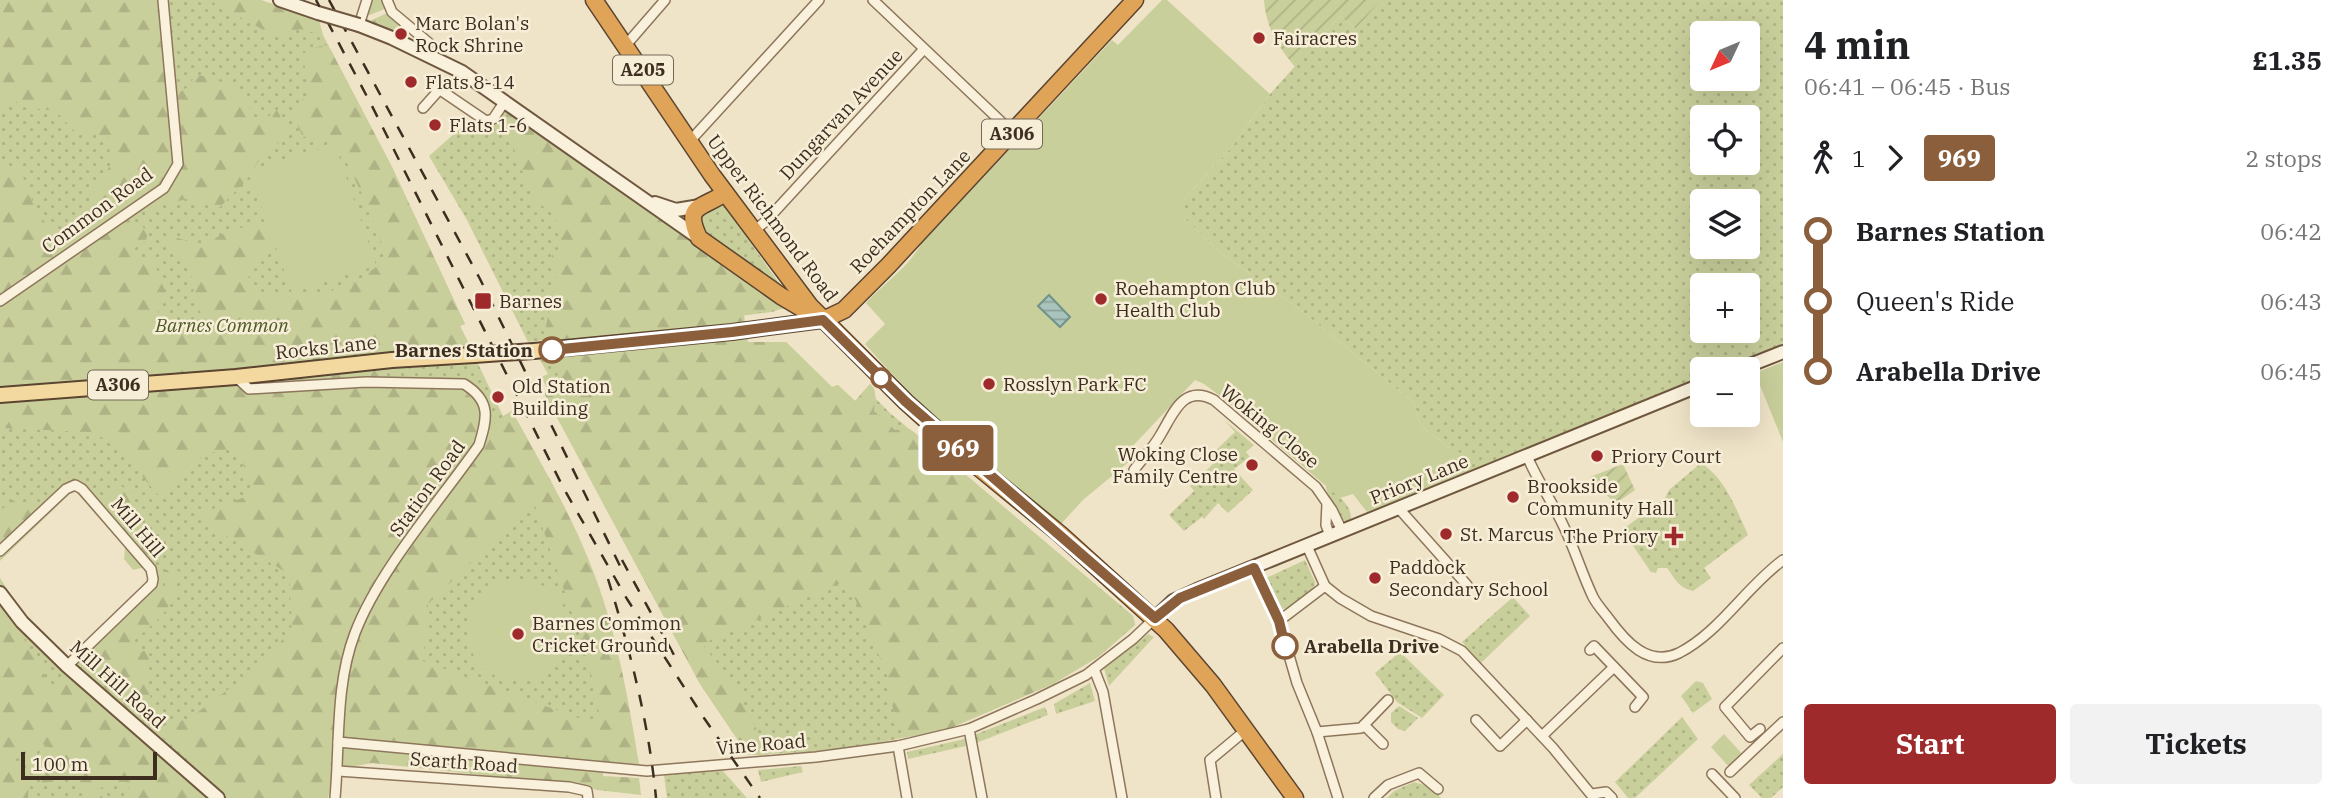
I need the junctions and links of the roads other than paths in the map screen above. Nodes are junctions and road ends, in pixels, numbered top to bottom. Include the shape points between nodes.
1 (163, 0) edge
2 (367, 0) edge
3 (387, 0) edge
4 (594, 0) edge
5 (664, 0) edge
6 (819, 0) edge
7 (873, 0) edge
8 (1135, 0) edge
9 (284, 1) edge
10 (359, 25) junction
11 (429, 43) dead end
12 (626, 45) junction
13 (924, 50) junction
14 (505, 101) junction
15 (423, 108) dead end
16 (1013, 133) junction
17 (690, 141) junction
18 (725, 193) junction
19 (642, 197) junction
20 (700, 206) junction
21 (754, 231) junction
22 (699, 238) junction
23 (0, 301) edge
24 (823, 320) junction
25 (1783, 352) edge
26 (1760, 361) edge
27 (236, 377) junction
28 (1690, 389) edge
29 (0, 395) edge
30 (1527, 456) junction
31 (1134, 470) dead end
32 (1400, 507) junction
33 (1336, 534) junction
34 (1307, 546) junction
35 (0, 551) edge
36 (1783, 560) edge
37 (1254, 568) junction
38 (1467, 584) dead end
39 (1325, 586) junction
40 (0, 593) edge
41 (1155, 618) junction
42 (1279, 621) junction
43 (1783, 648) edge
44 (1590, 650) dead end
45 (67, 666) junction
46 (1614, 667) junction
47 (1094, 669) junction
48 (1388, 700) dead end
49 (1635, 707) dead end
50 (1476, 720) dead end
51 (1527, 720) junction
52 (1783, 722) edge
53 (1364, 725) junction
54 (969, 729) junction
55 (1760, 729) dead end
56 (1246, 730) junction
57 (1317, 732) junction
58 (1542, 736) junction
59 (338, 742) junction
60 (1383, 744) dead end
61 (898, 746) junction
62 (338, 771) junction
63 (1730, 772) dead end
64 (1713, 774) dead end
65 (1438, 789) dead end
66 (587, 794) edge
67 (1593, 796) edge
68 (218, 798) edge
69 (335, 798) edge
70 (907, 798) edge
71 (982, 798) edge
72 (1122, 798) edge
73 (1216, 798) edge
74 (1295, 798) edge
75 (1338, 798) edge
76 (1374, 798) edge
77 (1612, 798) edge
78 (1735, 798) edge

1 - 23 street, Common Road via 178,164 164,188
2 - 10 street
3 - 11 street via 392,12
4 - 12 highway, Upper Richmond Road / A205
5 - 12 street
6 - 17 street
7 - 13 street
8 - 16 highway, Roehampton Lane / A306
9 - 10 main road, bridge
10 - 14 main road via 462,72
12 - 17 highway, Upper Richmond Road / A205
13 - 16 street
13 - 21 street, Dungarvan Avenue
14 - 15 street via 493,119 486,121 437,87
14 - 19 main road
16 - 24 highway, Roehampton Lane / A306 via 850,305
17 - 18 highway, Upper Richmond Road / A205
18 - 20 highway
18 - 21 highway, Upper Richmond Road / A205
19 - 20 main road via 676,211
19 - 22 main road
20 - 22 highway via 692,219
21 - 24 highway, Upper Richmond Road / A205
22 - 24 highway, A205
24 - 27 main road, Rocks Lane / A306, bridge
24 - 41 highway, Upper Richmond Road / A205 via 906,402
25 - 26 main road
27 - 29 main road, Rocks Lane / A306
27 - 59 street, Station Road via 249,389 366,382 464,384 476,392 487,418 480,445 378,589 355,634 344,679
28 - 30 main road, Priory Lane
30 - 32 main road, Priory Lane
30 - 36 street via 1565,528 1594,599 1619,633 1648,656 1664,657 1688,647
31 - 33 street, Woking Close via 1177,407 1200,394 1214,400 1309,481 1327,504 1326,525
32 - 33 main road, Priory Lane
32 - 38 street
33 - 34 main road, Priory Lane
34 - 37 main road, Priory Lane
34 - 39 street
35 - 45 street, Mill Hill via 75,485 151,569 152,584
37 - 41 main road, Priory Lane via 1180,598
37 - 42 street
39 - 42 street
39 - 51 street via 1371,617 1462,651
40 - 45 main road, Mill Hill Road
41 - 47 street, Vine Road
41 - 56 highway, Upper Richmond Road / A205
42 - 57 street
43 - 55 street via 1725,707 1750,737
44 - 46 street via 1594,646
45 - 68 main road, Mill Hill Road
46 - 49 street via 1643,698
46 - 58 street
47 - 54 street, Vine Road
47 - 72 street
48 - 53 street
50 - 51 street via 1500,746
51 - 58 street
52 - 63 street
53 - 57 street
53 - 60 street
54 - 61 street, Vine Road
54 - 71 street
56 - 73 street via 1210,760
56 - 74 highway, Upper Richmond Road / A205
57 - 75 street
58 - 67 street
59 - 61 street, Vine Road via 648,771
59 - 62 street, Station Road
61 - 70 street
62 - 66 street, Scarth Road via 569,787
62 - 69 street, Station Road
64 - 78 street
65 - 76 street via 1419,773 1388,785
67 - 77 street via 1606,792

